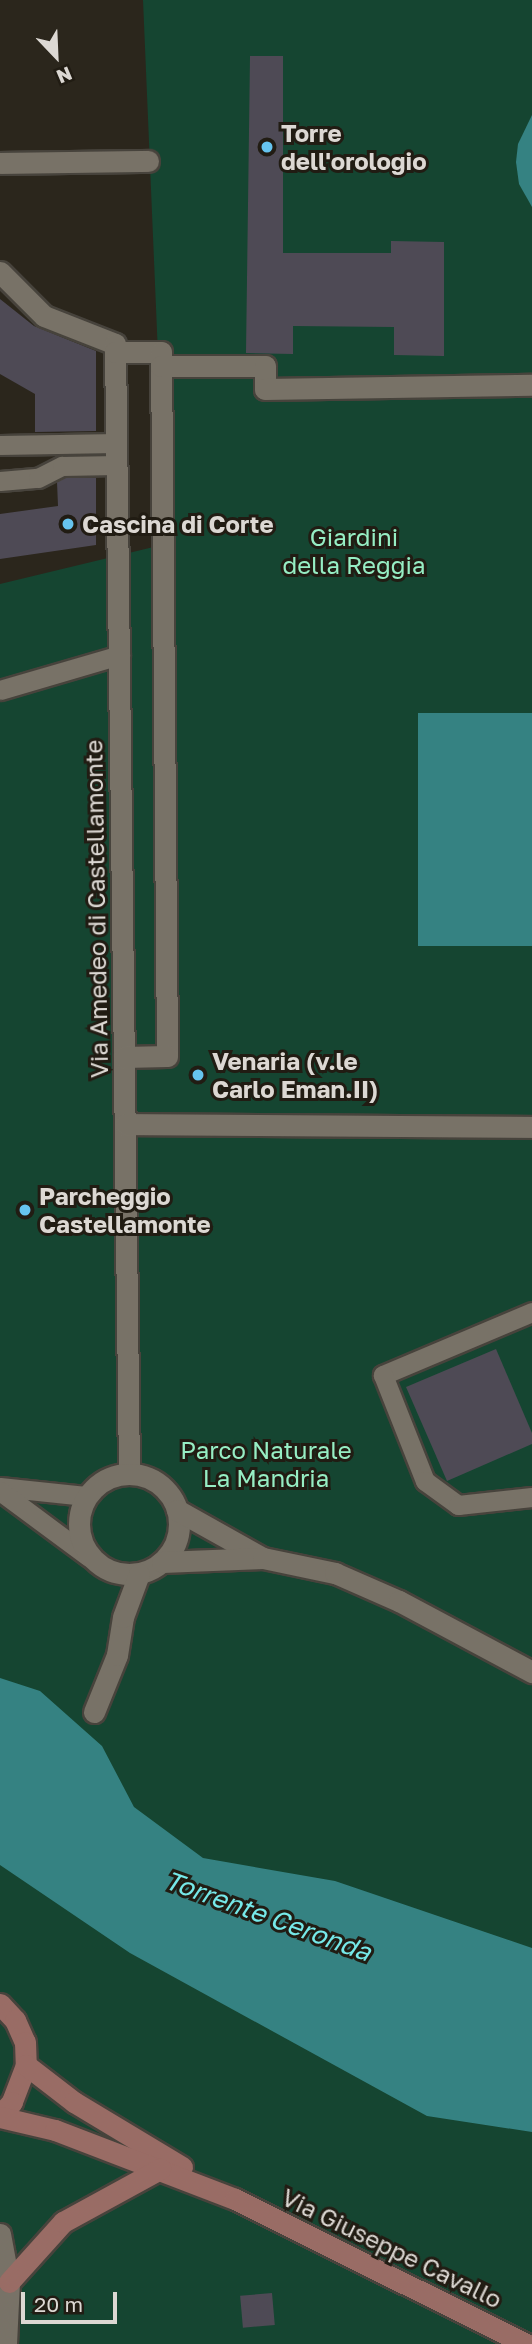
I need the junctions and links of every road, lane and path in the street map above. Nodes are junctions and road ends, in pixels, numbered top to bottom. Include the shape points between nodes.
1 (148, 161) dead end
2 (0, 163) edge
3 (0, 272) edge
4 (115, 348) junction
5 (161, 366) junction
6 (532, 385) edge
7 (117, 443) junction
8 (0, 445) edge
9 (117, 465) junction
10 (0, 481) edge
11 (120, 655) junction
12 (0, 690) edge
13 (124, 1057) junction
14 (126, 1124) junction
15 (532, 1127) edge
16 (532, 1312) edge
17 (129, 1473) junction
18 (0, 1489) edge
19 (86, 1496) junction
20 (532, 1497) edge
21 (177, 1510) junction
22 (89, 1557) junction
23 (263, 1558) junction
24 (162, 1562) junction
25 (109, 1571) junction
26 (139, 1574) junction
27 (123, 1617) junction
28 (528, 1666) edge
29 (94, 1712) dead end
30 (0, 2004) edge
31 (26, 2065) junction
32 (0, 2116) edge
33 (160, 2169) junction
34 (235, 2199) junction
35 (0, 2234) edge
36 (9, 2282) junction
37 (0, 2330) edge
38 (5, 2344) edge
39 (526, 2344) edge

1 - 2 street
3 - 4 street via 44,316
4 - 5 street via 161,352
4 - 7 street, Via Amedeo di Castellamonte
5 - 6 street via 265,366 265,389
5 - 13 street via 167,1056
7 - 8 lane
7 - 9 street, Via Amedeo di Castellamonte
9 - 10 lane via 62,466 38,478
9 - 11 street, Via Amedeo di Castellamonte
11 - 12 lane
11 - 13 street, Via Amedeo di Castellamonte
13 - 14 street, Via Amedeo di Castellamonte
14 - 15 street
14 - 17 street, Via Amedeo di Castellamonte
16 - 20 lane via 383,1375 425,1481 458,1505
17 - 19 street via 104,1480
17 - 21 street via 160,1484
18 - 19 lane
18 - 22 lane
19 - 22 street via 78,1527
21 - 23 street
21 - 24 street via 177,1538
22 - 25 street
23 - 24 street
23 - 28 street via 335,1573
24 - 26 street
25 - 26 street
25 - 27 street
26 - 27 street
27 - 29 street via 117,1656
30 - 31 street via 20,2031
31 - 32 street via 22,2085
31 - 34 street, Via Giuseppe Cavallo via 74,2102
32 - 33 street, Via Giuseppe Cavallo via 55,2130
33 - 34 street, Via Giuseppe Cavallo
33 - 36 street via 63,2222
34 - 39 street, Via Giuseppe Cavallo
35 - 36 street
36 - 38 street
37 - 38 street

